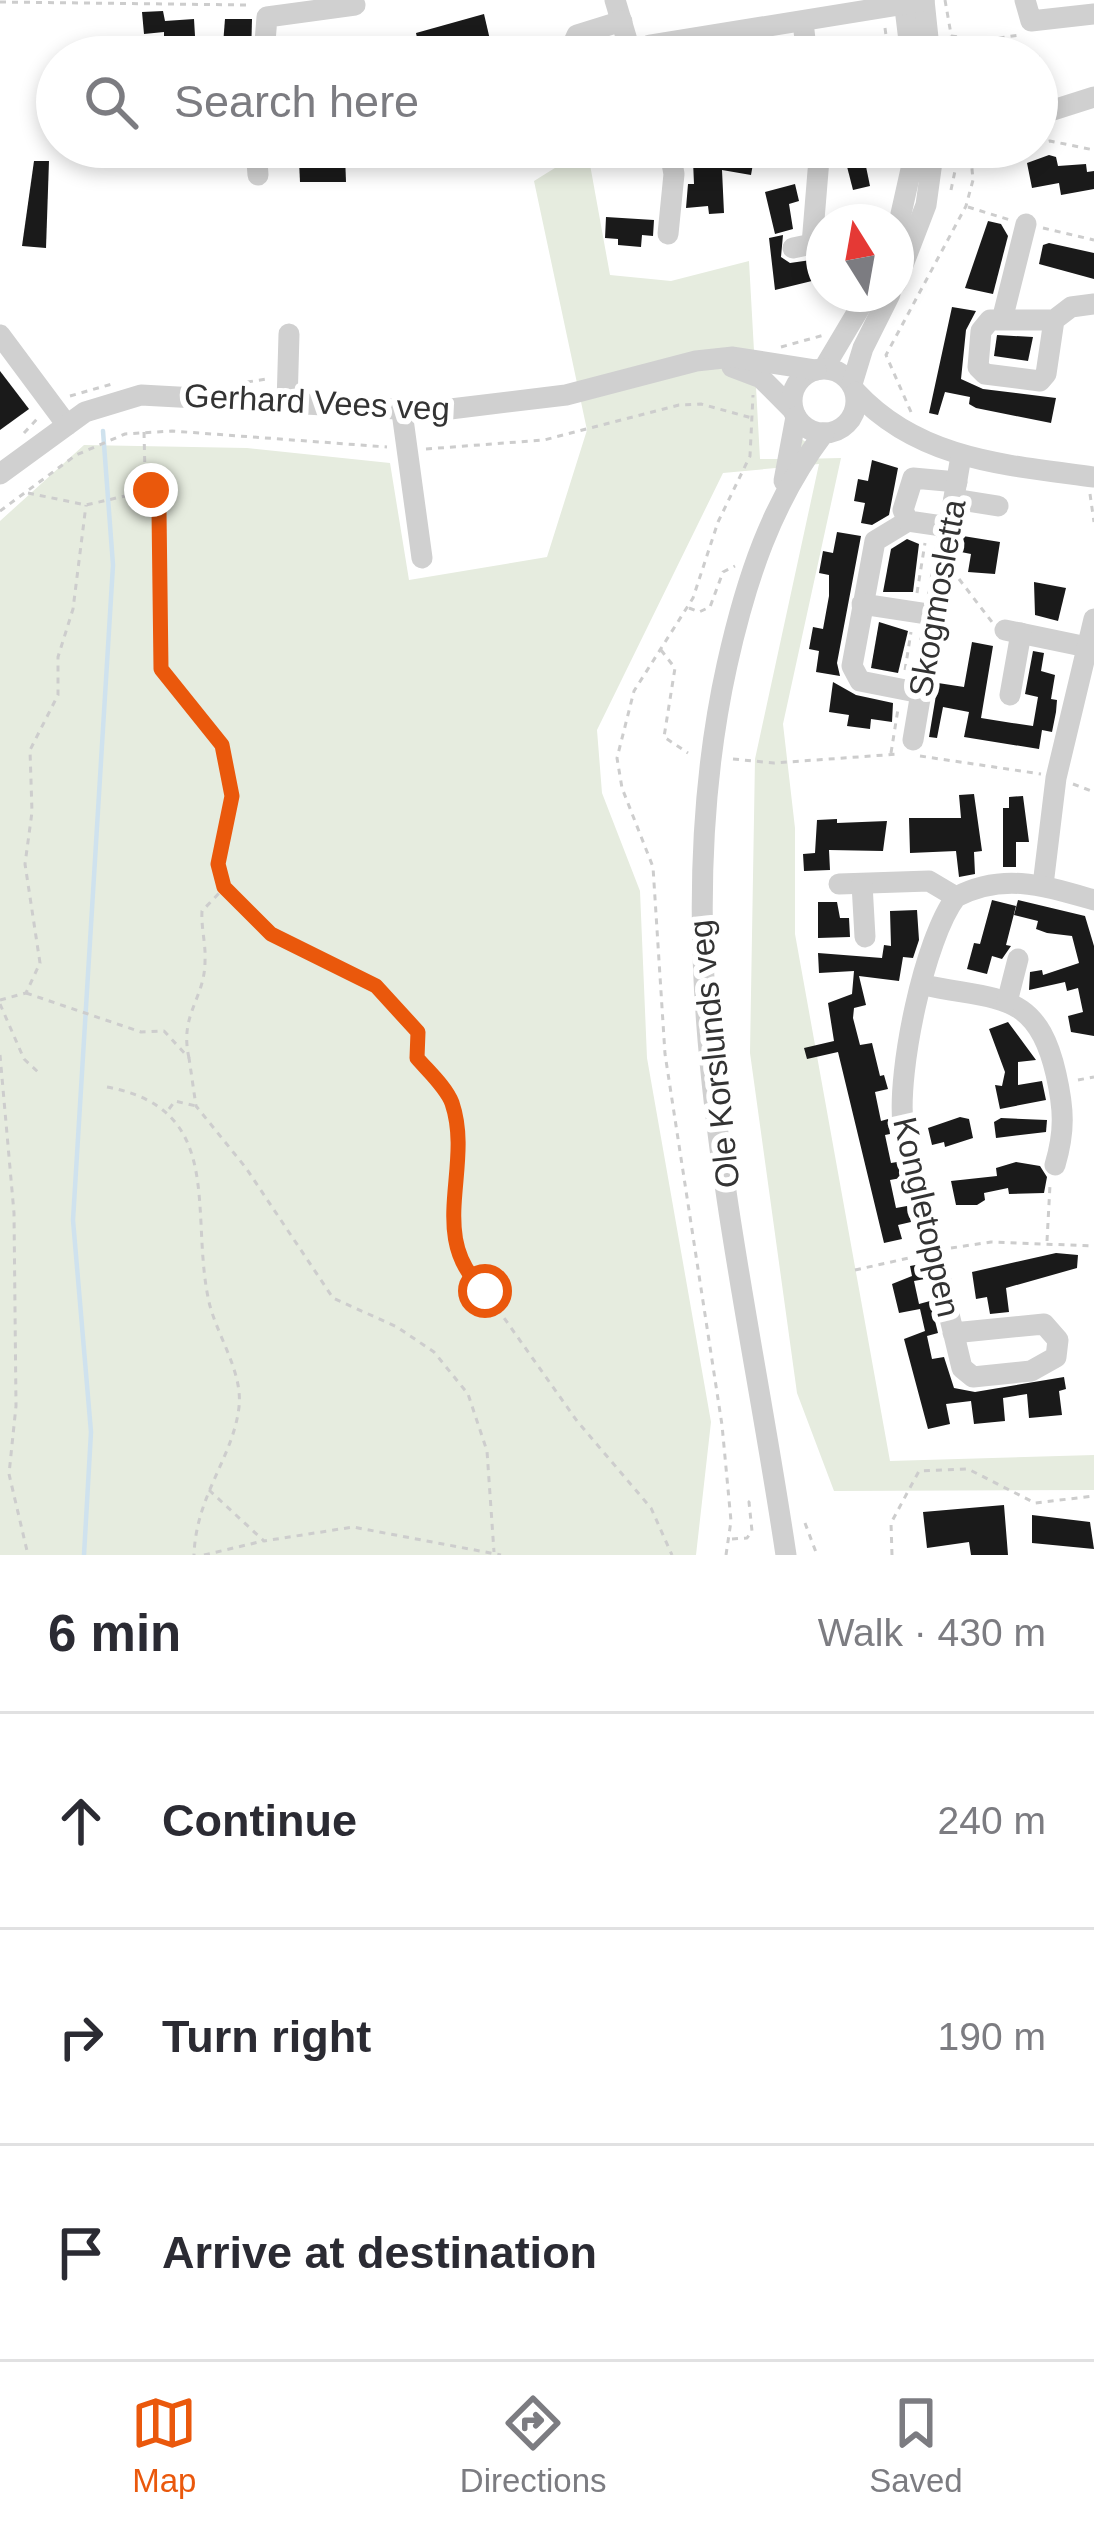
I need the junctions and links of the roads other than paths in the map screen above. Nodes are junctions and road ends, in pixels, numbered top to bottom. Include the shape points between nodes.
1 (767, 0) edge
2 (914, 1) edge
3 (355, 5) dead end
4 (275, 7) edge
5 (618, 10) edge
6 (1028, 10) edge
7 (1094, 14) edge
8 (803, 22) junction
9 (769, 24) junction
10 (578, 36) edge
11 (633, 36) edge
12 (717, 36) edge
13 (805, 36) edge
14 (912, 36) edge
15 (924, 36) edge
16 (1094, 97) edge
17 (1058, 108) edge
18 (258, 168) edge
19 (673, 168) edge
20 (818, 168) edge
21 (911, 168) edge
22 (931, 168) edge
23 (258, 175) dead end
24 (814, 204) edge
25 (903, 204) edge
26 (1026, 224) road end
27 (668, 234) dead end
28 (914, 236) edge
29 (1094, 304) edge
30 (856, 312) edge
31 (881, 312) edge
32 (1003, 316) junction
33 (1054, 320) junction
34 (290, 334) dead end
35 (0, 335) edge
36 (723, 359) junction
37 (820, 369) junction
38 (854, 388) junction
39 (287, 404) junction
40 (402, 412) junction
41 (795, 413) junction
42 (67, 425) junction
43 (911, 427) junction
44 (833, 431) junction
45 (962, 455) junction
46 (0, 474) edge
47 (1094, 477) edge
48 (784, 488) junction
49 (955, 491) junction
50 (998, 506) dead end
51 (929, 524) junction
52 (422, 558) dead end
53 (862, 604) junction
54 (924, 613) junction
55 (1094, 619) edge
56 (1087, 647) junction
57 (911, 690) junction
58 (1010, 695) dead end
59 (1083, 707) edge
60 (913, 740) dead end
61 (1043, 885) junction
62 (956, 897) junction
63 (1094, 900) edge
64 (865, 937) dead end
65 (1018, 959) dead end
66 (924, 986) junction
67 (1007, 1002) junction
68 (1055, 1165) road end
69 (953, 1333) junction
70 (786, 1555) edge

1 - 9 street
2 - 8 street
2 - 14 street
2 - 15 street
3 - 4 street
5 - 10 street
5 - 11 street
6 - 7 street
8 - 9 street
8 - 13 street
9 - 12 street
16 - 17 street
18 - 23 street
19 - 27 street
20 - 24 street
21 - 25 street
22 - 28 street
26 - 32 street
29 - 33 street
30 - 37 street
31 - 38 street
32 - 33 street
32 - 33 street via 981,331 978,368 1030,382 1046,374
34 - 39 street
35 - 42 street
36 - 37 street, Gerhard Vees veg
36 - 40 street, Gerhard Vees veg via 566,395
36 - 41 street via 760,379
37 - 38 street via 840,373
37 - 41 street via 796,385
38 - 43 street
38 - 44 street via 856,409
39 - 40 street, Gerhard Vees veg
39 - 42 street, Gerhard Vees veg via 141,395 101,404
40 - 52 street
41 - 44 street via 808,429
41 - 48 street, Ole Korslunds veg
42 - 46 street, Gerhard Vees veg
43 - 44 street
43 - 45 street
44 - 48 street, Ole Korslunds veg
45 - 47 street
45 - 49 street, Skogmosletta
48 - 70 street, Ole Korslunds veg via 750,575 718,706 698,935 708,1067
49 - 50 street
49 - 51 street, Skogmosletta
49 - 51 street via 913,478 904,510
51 - 53 street via 874,541
51 - 54 street, Skogmosletta via 944,559
53 - 54 street
53 - 57 street via 856,678
54 - 57 street, Skogmosletta
55 - 56 street
56 - 58 street via 1013,631
56 - 59 street
57 - 60 street, Skogmosletta
59 - 61 street via 1056,778
61 - 62 street via 992,883
61 - 63 street
62 - 64 street via 929,881 850,884
62 - 66 street, Kongletoppen via 933,942
65 - 67 street
66 - 67 street
66 - 69 street, Kongletoppen via 900,1100
67 - 68 street via 1046,1033 1077,1130
69 - 69 street, Kongletoppen via 962,1368 973,1377 1031,1371 1056,1357 1058,1340 1044,1324

